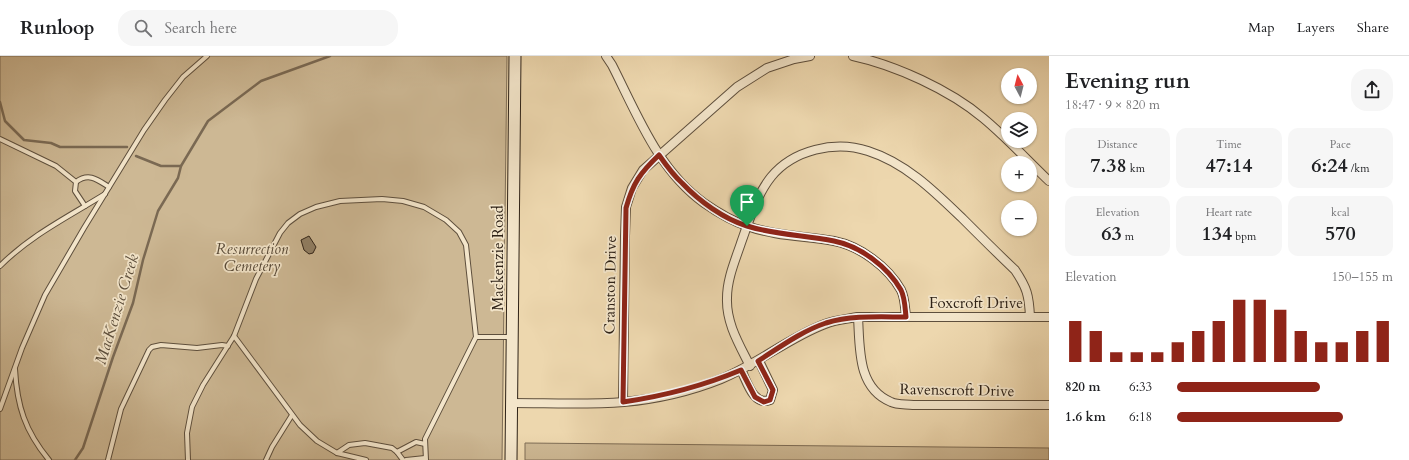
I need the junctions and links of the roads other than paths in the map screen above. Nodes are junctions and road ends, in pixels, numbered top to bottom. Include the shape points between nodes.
1 (206, 56) edge
2 (515, 56) edge
3 (606, 56) edge
4 (810, 56) edge
5 (853, 56) edge
6 (0, 139) edge
7 (659, 155) junction
8 (1049, 181) edge
9 (76, 182) junction
10 (109, 187) junction
11 (106, 194) junction
12 (85, 206) junction
13 (747, 226) junction
14 (0, 266) edge
15 (858, 317) junction
16 (906, 317) junction
17 (1030, 317) junction
18 (1049, 317) edge
19 (234, 336) junction
20 (476, 337) junction
21 (513, 337) junction
22 (228, 346) junction
23 (758, 361) junction
24 (750, 366) junction
25 (15, 367) junction
26 (741, 370) junction
27 (623, 402) junction
28 (512, 403) junction
29 (1049, 405) edge
30 (0, 409) edge
31 (292, 415) junction
32 (425, 444) junction
33 (398, 452) junction
34 (336, 453) junction
35 (425, 459) edge
36 (49, 460) edge
37 (108, 460) edge
38 (188, 460) edge
39 (266, 460) edge
40 (366, 460) edge
41 (404, 460) edge
42 (511, 460) edge

1 - 10 lane via 183,77 165,100
2 - 21 main road, Mackenzie Road
3 - 7 street
4 - 7 street, Cranston Drive via 767,68 737,87
5 - 8 street via 889,65 938,88 982,117
6 - 9 lane via 56,166
7 - 13 street via 682,184 704,202
7 - 27 street, Cranston Drive via 643,170 632,188 626,208
9 - 10 lane via 90,176
9 - 12 lane via 75,191
10 - 11 lane
11 - 12 lane
11 - 25 lane via 45,295
12 - 14 lane via 17,249
13 - 16 street via 836,241 854,248 874,260 891,275 901,291
13 - 17 street via 760,194 772,176 786,164 802,154 824,147 868,150 898,164 927,184 1014,270 1023,282 1029,297
13 - 24 street via 728,279 727,298 730,324
15 - 16 street, Foxcroft Drive
15 - 23 street, Foxcroft Drive via 827,323
15 - 29 street, Ravenscroft Drive via 861,365 866,380 878,394 892,403
16 - 17 street, Foxcroft Drive
17 - 18 street, Foxcroft Drive
19 - 20 lane via 256,279 271,248 288,223 316,207 340,201 382,199 424,207 446,220 459,232 466,245
19 - 22 lane
19 - 31 lane
20 - 21 lane
20 - 32 lane via 425,439
21 - 28 main road, Mackenzie Road
22 - 37 lane via 152,347 121,409
22 - 38 lane via 192,406 187,433
23 - 24 street, Foxcroft Drive
23 - 26 street via 773,390 770,400 764,402 755,397
24 - 26 street, Foxcroft Drive
25 - 30 lane
25 - 36 lane via 16,394 22,414 31,434
26 - 27 street, Foxcroft Drive via 692,388 654,398
27 - 28 street, Foxcroft Drive
28 - 42 main road, Mackenzie Road
31 - 34 lane via 317,441
31 - 39 lane
32 - 33 lane via 416,442
32 - 35 lane
33 - 34 lane via 392,448 365,443 349,445
33 - 41 lane
34 - 40 lane
35 - 41 lane

